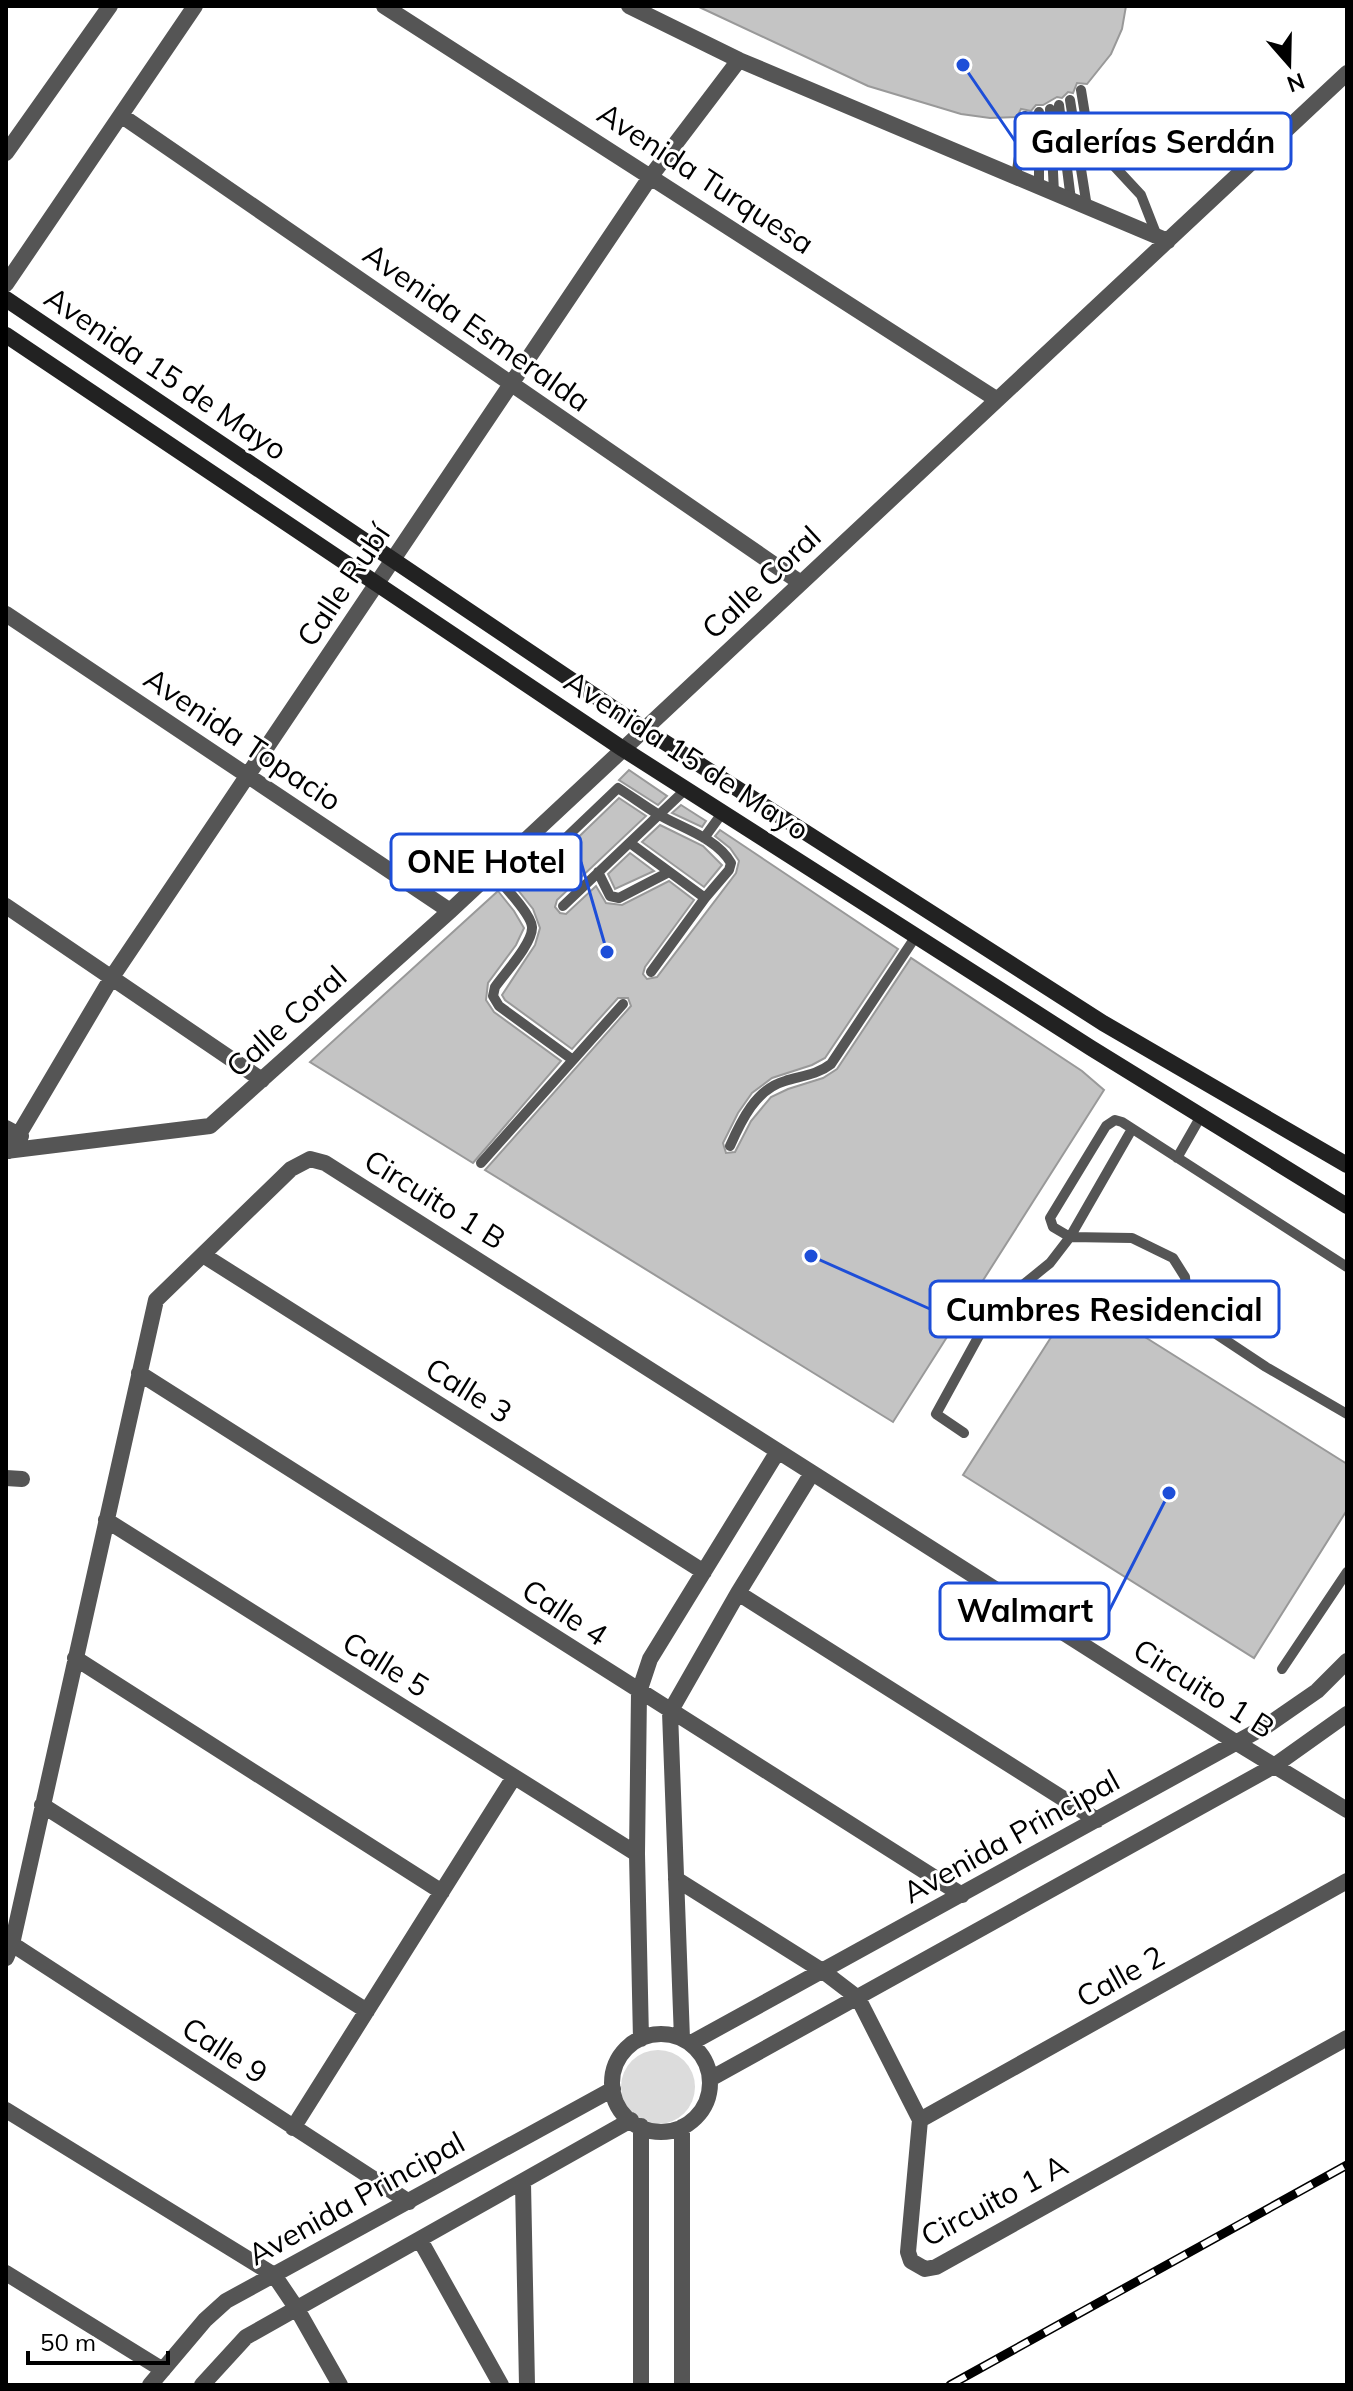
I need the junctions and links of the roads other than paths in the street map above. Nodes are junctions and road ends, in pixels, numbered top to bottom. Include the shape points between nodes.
1 (110, 6) edge
2 (195, 6) edge
3 (384, 6) edge
4 (629, 6) edge
5 (739, 60) junction
6 (1347, 73) edge
7 (1081, 90) dead end
8 (1054, 106) junction
9 (122, 116) junction
10 (1025, 116) dead end
11 (6, 153) edge
12 (651, 176) junction
13 (1016, 177) junction
14 (1046, 190) junction
15 (1079, 203) junction
16 (1162, 239) junction
17 (6, 284) edge
18 (6, 299) edge
19 (6, 335) edge
20 (512, 385) junction
21 (996, 399) junction
22 (393, 560) junction
23 (801, 583) junction
24 (378, 584) junction
25 (6, 614) edge
26 (644, 729) junction
27 (623, 749) junction
28 (248, 776) junction
29 (686, 789) junction
30 (723, 812) junction
31 (658, 814) junction
32 (704, 838) junction
33 (630, 843) junction
34 (490, 870) junction
35 (530, 872) dead end
36 (598, 872) junction
37 (669, 872) junction
38 (705, 898) junction
39 (6, 906) edge
40 (563, 906) dead end
41 (450, 911) junction
42 (916, 936) junction
43 (651, 972) dead end
44 (112, 977) junction
45 (623, 1004) dead end
46 (1103, 1023) junction
47 (1091, 1048) junction
48 (573, 1060) junction
49 (262, 1080) junction
50 (1201, 1116) junction
51 (1132, 1129) junction
52 (13, 1132) edge
53 (730, 1146) dead end
54 (8, 1151) edge
55 (1177, 1158) junction
56 (481, 1163) dead end
57 (1347, 1165) edge
58 (1347, 1206) edge
59 (1070, 1237) junction
60 (203, 1255) junction
61 (1347, 1267) edge
62 (139, 1373) junction
63 (1347, 1414) edge
64 (964, 1433) dead end
65 (778, 1451) junction
66 (812, 1473) junction
67 (106, 1520) junction
68 (704, 1572) junction
69 (1347, 1572) edge
70 (738, 1593) junction
71 (75, 1658) junction
72 (1347, 1661) edge
73 (1282, 1669) dead end
74 (639, 1692) junction
75 (670, 1712) junction
76 (1347, 1714) edge
77 (1237, 1743) junction
78 (1274, 1766) junction
79 (514, 1777) junction
80 (42, 1805) junction
81 (1347, 1810) edge
82 (1097, 1820) junction
83 (637, 1854) junction
84 (676, 1879) junction
85 (1347, 1881) edge
86 (442, 1892) junction
87 (962, 1895) junction
88 (9, 1951) edge
89 (824, 1972) junction
90 (858, 1998) junction
91 (367, 2011) junction
92 (1347, 2038) edge
93 (641, 2039) junction
94 (686, 2041) junction
95 (710, 2079) junction
96 (613, 2089) junction
97 (6, 2110) edge
98 (920, 2120) junction
99 (636, 2123) junction
100 (682, 2127) junction
101 (293, 2128) junction
102 (523, 2183) junction
103 (409, 2202) junction
104 (420, 2240) junction
105 (6, 2273) edge
106 (274, 2275) junction
107 (297, 2309) junction
108 (163, 2370) junction
109 (150, 2385) edge
110 (202, 2385) edge
111 (340, 2385) edge
112 (501, 2385) edge
113 (527, 2385) edge
114 (641, 2385) edge
115 (682, 2385) edge

1 - 11 street
2 - 9 street
3 - 12 street, Avenida Turquesa
4 - 5 street
5 - 12 street, Calle Rubí
5 - 13 street
6 - 16 street, Calle Coral
7 - 16 lane via 1089,139 1141,195
8 - 14 lane
8 - 14 lane
8 - 15 lane
8 - 15 lane
9 - 17 street
9 - 20 street, Avenida Esmeralda
10 - 13 lane
12 - 20 street, Calle Rubí
12 - 21 street, Avenida Turquesa
13 - 14 street
14 - 15 street
15 - 16 street
16 - 21 street, Calle Coral
18 - 22 main road, Avenida 15 de Mayo
19 - 24 main road, Avenida 15 de Mayo
20 - 22 street, Calle Rubí
20 - 23 street, Avenida Esmeralda
21 - 23 street, Calle Coral
22 - 24 street, Calle Rubí
22 - 26 main road, Avenida 15 de Mayo
23 - 26 street, Calle Coral
24 - 27 main road, Avenida 15 de Mayo
24 - 28 street, Calle Rubí
25 - 28 street, Avenida Topacio
26 - 27 street, Calle Coral
26 - 46 main road, Avenida 15 de Mayo
27 - 29 main road, Avenida 15 de Mayo
27 - 34 street, Calle Coral
28 - 41 street, Avenida Topacio
28 - 44 street, Calle Rubí
29 - 30 main road, Avenida 15 de Mayo
29 - 31 lane
30 - 32 lane
30 - 42 main road, Avenida 15 de Mayo
31 - 32 lane
31 - 33 lane
31 - 35 lane via 618,788
32 - 38 lane via 731,863
33 - 36 lane
33 - 37 lane
34 - 41 street, Calle Coral
34 - 48 lane via 532,926 530,939 493,996 499,1006
36 - 37 lane via 610,896 619,898
36 - 40 lane
37 - 38 lane
38 - 43 lane
39 - 44 street
41 - 49 street, Calle Coral
42 - 47 main road, Avenida 15 de Mayo
42 - 53 lane via 831,1064 821,1072 779,1082 762,1094
44 - 49 street
44 - 52 street, Calle Rubí
45 - 48 lane
46 - 47 main road
46 - 57 main road, Avenida 15 de Mayo
47 - 50 main road, Avenida 15 de Mayo
48 - 56 lane
49 - 54 street, Calle Coral via 210,1126
50 - 55 lane
50 - 58 main road, Avenida 15 de Mayo
51 - 55 lane
51 - 59 lane
51 - 59 lane via 1115,1120 1106,1126 1050,1218 1053,1227
52 - 54 street, Calle Rubí
55 - 61 lane
59 - 63 lane via 1132,1238 1173,1258 1185,1277 1189,1316
59 - 64 lane via 1050,1263 1008,1297 981,1332 936,1414
60 - 62 street, Circuito 1 B via 156,1300
60 - 65 street, Circuito 1 B via 291,1169 310,1159 325,1163
60 - 68 street, Calle 3
62 - 67 street, Circuito 1 B
62 - 74 street, Calle 4
65 - 66 street, Circuito 1 B
65 - 68 street
66 - 70 street
66 - 77 street, Circuito 1 B
67 - 71 street, Circuito 1 B
67 - 79 street, Calle 5
68 - 74 street via 650,1659
69 - 73 lane
70 - 75 street
70 - 82 street
71 - 80 street, Circuito 1 B
71 - 86 street
72 - 77 street, Avenida Principal via 1317,1691
74 - 75 street, Calle 4
74 - 83 street
75 - 84 street
75 - 87 street, Calle 4
76 - 78 street
77 - 78 street, Circuito 1 B
77 - 82 street, Avenida Principal
78 - 81 street
78 - 90 street
79 - 83 street, Calle 5
79 - 86 street
80 - 88 street, Circuito 1 B
80 - 91 street
82 - 87 street, Avenida Principal
83 - 93 street
84 - 89 street
84 - 94 street
85 - 98 street, Calle 2
86 - 91 street
87 - 89 street, Avenida Principal
88 - 101 street, Calle 9
89 - 90 street
89 - 94 street, Avenida Principal
90 - 95 street
90 - 98 street
91 - 101 street
92 - 98 street, Circuito 1 A via 925,2269 911,2261 908,2252
93 - 94 street via 661,2034
93 - 96 street via 622,2053
94 - 95 street via 702,2055
95 - 100 street via 706,2104
96 - 99 street via 622,2112
96 - 103 street, Avenida Principal
97 - 106 street
99 - 100 street via 649,2130
99 - 102 street
99 - 114 street
100 - 115 street
101 - 103 street, Calle 9
102 - 104 street
102 - 113 street
103 - 106 street, Avenida Principal
104 - 107 street
104 - 112 street
105 - 108 street
106 - 107 street
106 - 108 street, Avenida Principal via 226,2301
107 - 110 street via 246,2337
107 - 111 street
108 - 109 street, Avenida Principal

